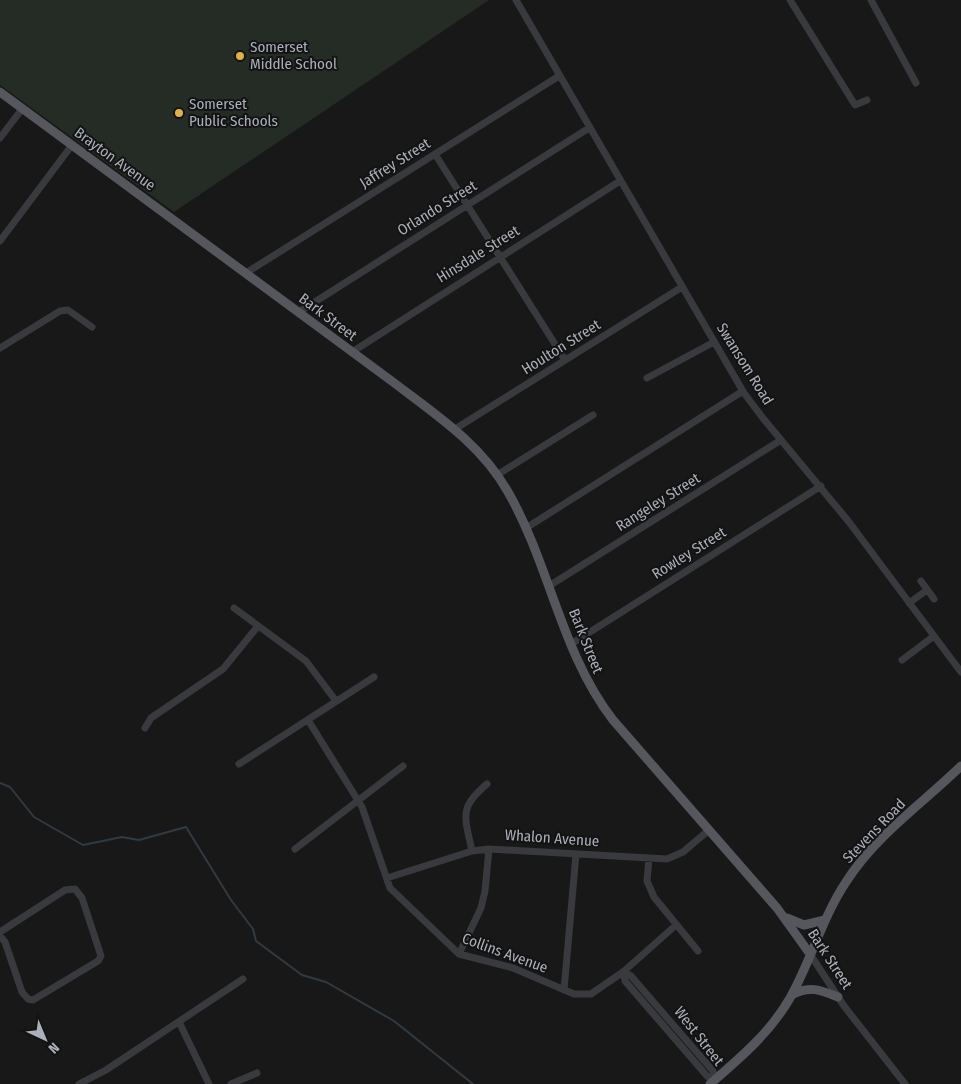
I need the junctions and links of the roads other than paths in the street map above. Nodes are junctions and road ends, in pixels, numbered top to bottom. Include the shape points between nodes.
1 (516, 0) edge
2 (790, 0) edge
3 (871, 0) edge
4 (559, 76) junction
5 (916, 83) dead end
6 (0, 92) edge
7 (867, 100) dead end
8 (22, 109) junction
9 (589, 128) junction
10 (0, 138) edge
11 (72, 145) junction
12 (435, 154) junction
13 (620, 181) junction
14 (468, 205) junction
15 (0, 241) edge
16 (214, 249) joint
17 (500, 258) junction
18 (246, 272) junction
19 (682, 287) junction
20 (299, 312) junction
21 (92, 327) dead end
22 (714, 342) junction
23 (0, 348) edge
24 (352, 352) junction
25 (565, 360) junction
26 (647, 378) dead end
27 (743, 391) junction
28 (593, 414) dead end
29 (455, 429) junction
30 (781, 440) junction
31 (497, 475) junction
32 (821, 486) junction
33 (526, 528) junction
34 (921, 581) dead end
35 (549, 586) junction
36 (927, 590) junction
37 (934, 599) dead end
38 (909, 603) junction
39 (234, 608) dead end
40 (258, 626) junction
41 (934, 636) junction
42 (571, 644) junction
43 (902, 660) dead end
44 (961, 672) edge
45 (374, 677) dead end
46 (336, 701) junction
47 (308, 720) junction
48 (145, 728) dead end
49 (239, 764) dead end
50 (403, 766) dead end
51 (961, 766) edge
52 (488, 784) dead end
53 (359, 800) junction
54 (709, 830) junction
55 (295, 849) dead end
56 (489, 849) junction
57 (472, 851) junction
58 (576, 854) junction
59 (649, 858) junction
60 (387, 878) junction
61 (784, 916) junction
62 (825, 920) junction
63 (676, 925) junction
64 (0, 934) edge
65 (698, 951) dead end
66 (459, 954) junction
67 (810, 954) junction
68 (623, 972) junction
69 (243, 979) dead end
70 (564, 990) junction
71 (792, 995) junction
72 (838, 997) junction
73 (179, 1022) junction
74 (257, 1073) dead end
75 (713, 1082) edge
76 (79, 1084) edge
77 (209, 1084) edge
78 (230, 1084) edge
79 (905, 1084) edge

1 - 4 street, Swansom Road
2 - 7 street via 855,105
3 - 5 street
4 - 9 street, Swansom Road
4 - 12 street, Jaffrey Street
6 - 8 main road, Brayton Avenue
8 - 10 street
8 - 11 main road, Brayton Avenue
9 - 13 street, Swansom Road
9 - 14 street, Orlando Street
11 - 15 street
11 - 16 main road, Brayton Avenue
12 - 14 street
12 - 18 street, Jaffrey Street
13 - 17 street, Hinsdale Street
13 - 19 street, Swansom Road
14 - 17 street
14 - 20 street, Orlando Street
16 - 18 main road, Bark Street
17 - 24 street, Hinsdale Street
17 - 25 street
18 - 20 main road, Bark Street
19 - 22 street, Swansom Road
19 - 25 street, Houlton Street
20 - 24 main road, Bark Street
21 - 23 street via 68,310 60,310
22 - 26 street
22 - 27 street, Swansom Road
24 - 29 main road, Bark Street
25 - 29 street, Houlton Street
27 - 30 street, Swansom Road
27 - 33 street
28 - 31 street
29 - 31 main road, Bark Street
30 - 32 street, Swansom Road
30 - 35 street, Rangeley Street
31 - 33 main road, Bark Street
32 - 38 street, Swansom Road
32 - 42 street, Rowley Street
33 - 35 main road, Bark Street
34 - 36 street
35 - 42 main road, Bark Street
36 - 37 street
36 - 38 street
38 - 41 street, Swansom Road
39 - 40 street
40 - 46 street via 306,660
40 - 48 street via 223,670 151,718
41 - 43 street
41 - 44 street, Swansom Road
42 - 54 main road, Bark Street via 585,677 606,710
45 - 46 street
46 - 47 street
47 - 49 street
47 - 53 street, Collins Avenue
50 - 53 street
51 - 62 main road, Stevens Road via 868,853 846,882
52 - 57 street via 468,803 466,810
53 - 55 street
53 - 60 street, Collins Avenue
54 - 59 street, Whalon Avenue via 676,856
54 - 61 main road, Bark Street
56 - 57 street, Whalon Avenue
56 - 58 street, Whalon Avenue
56 - 66 street via 481,908
57 - 60 street, Whalon Avenue
58 - 59 street, Whalon Avenue
58 - 70 street
59 - 63 street via 649,887
60 - 66 street, Collins Avenue via 396,895
61 - 62 main road via 804,925
61 - 67 main road, Bark Street
62 - 67 main road, Stevens Road
63 - 65 street
63 - 68 street, Collins Avenue
64 - 64 street via 65,890 75,889 82,898 101,956 98,961 33,1000 22,992
66 - 70 street, Collins Avenue via 513,968
67 - 71 main road, Stevens Road
67 - 72 street, Bark Street
68 - 70 street, Collins Avenue via 591,994
68 - 75 street, West Street via 625,980
69 - 73 street
71 - 72 main road via 800,990 816,989
71 - 75 main road, Stevens Road via 758,1041
72 - 79 street, Bark Street
73 - 76 street
73 - 77 street
74 - 78 street

